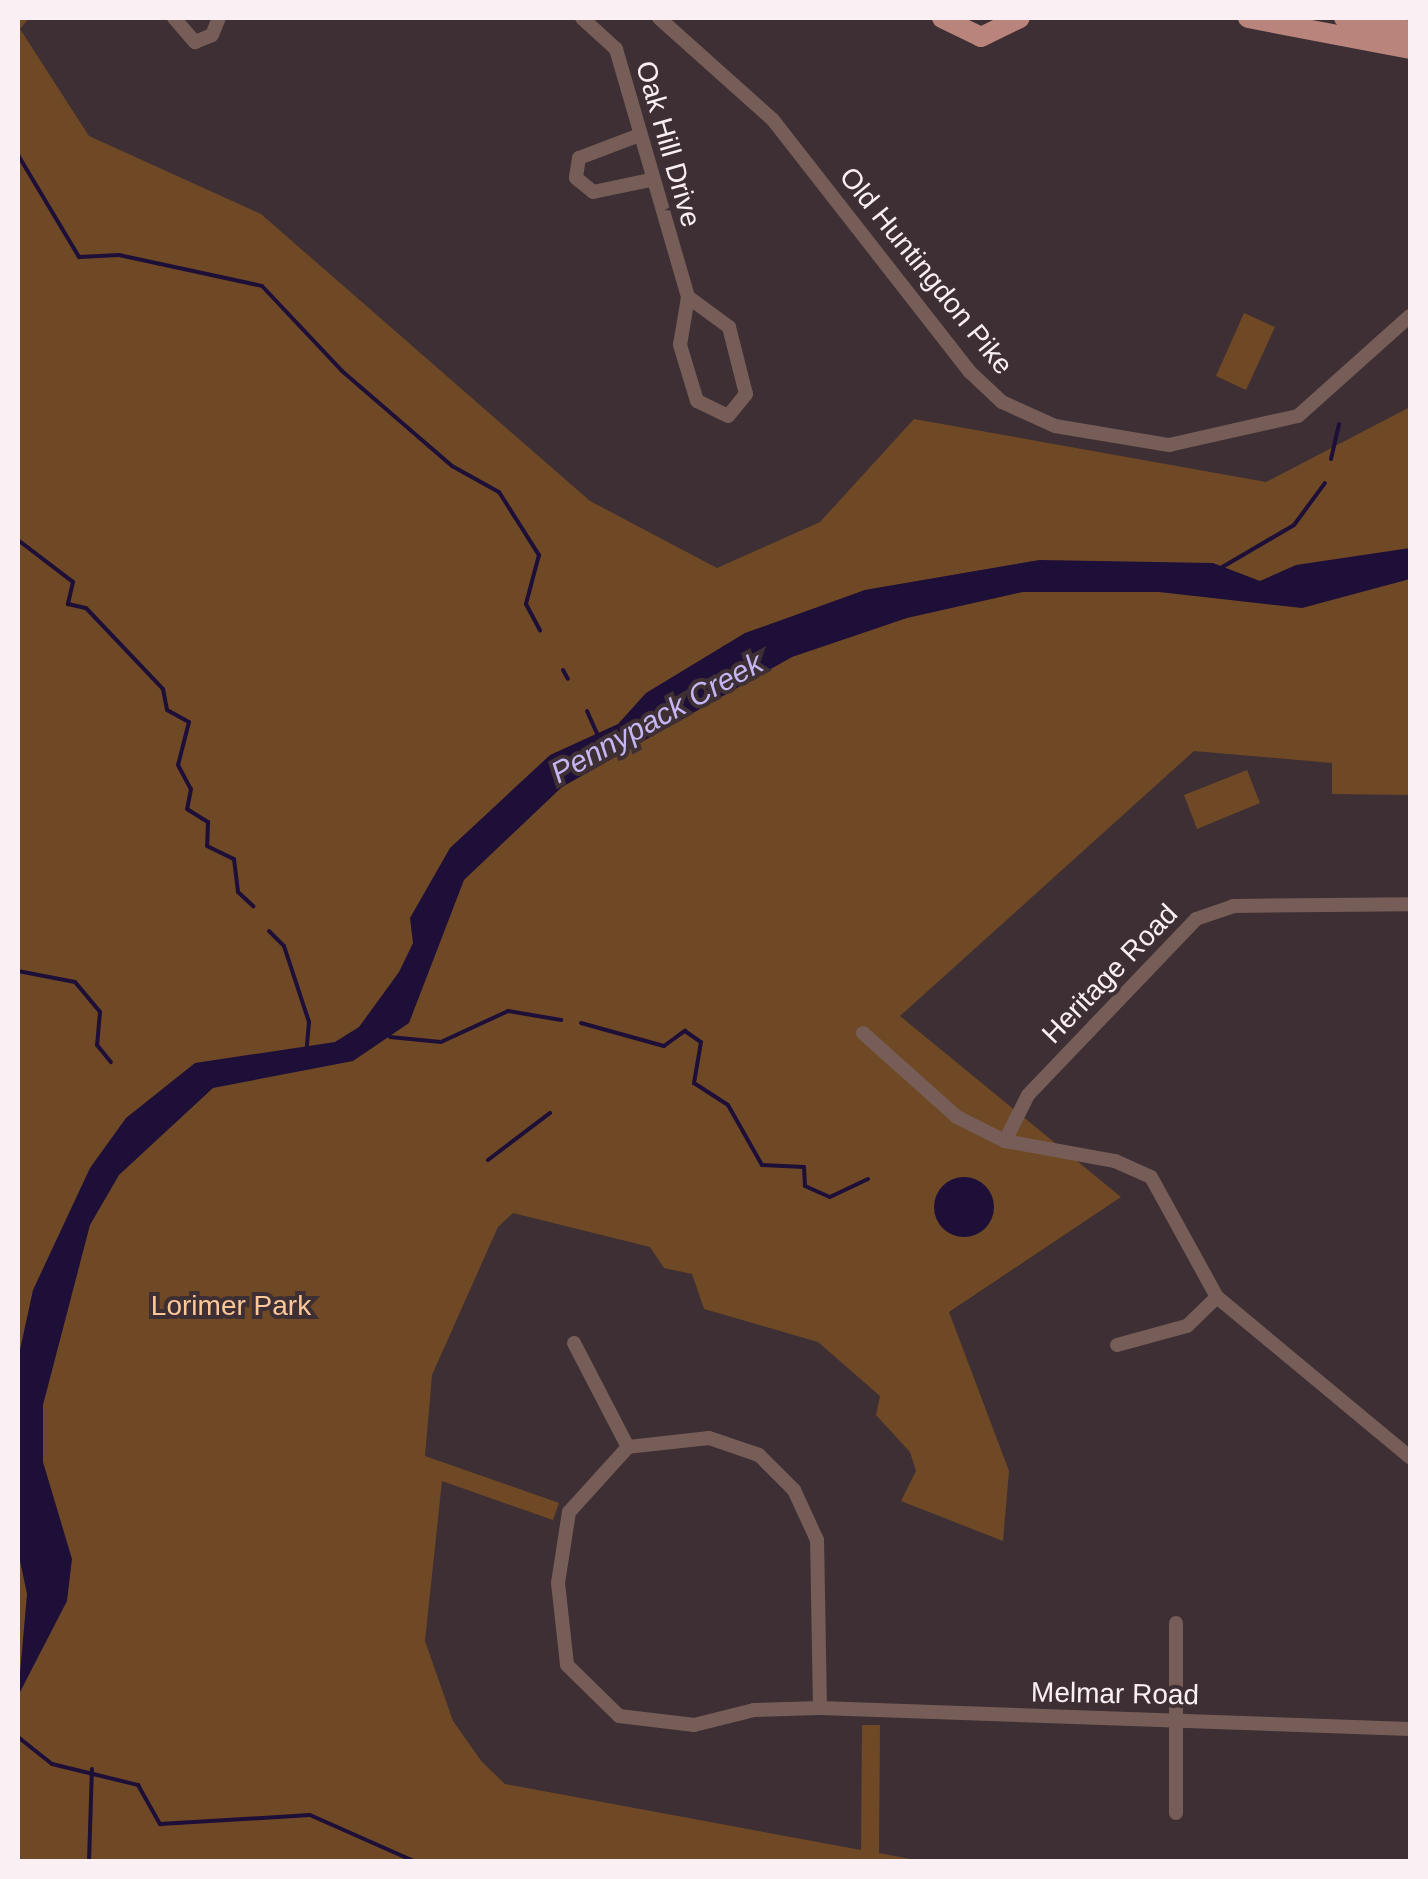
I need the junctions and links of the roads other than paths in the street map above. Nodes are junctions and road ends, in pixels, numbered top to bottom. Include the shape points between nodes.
1 (174, 18) edge
2 (219, 18) edge
3 (582, 18) edge
4 (659, 18) edge
5 (942, 18) edge
6 (1020, 18) edge
7 (1248, 18) edge
8 (1344, 18) edge
9 (1410, 31) edge
10 (1410, 49) edge
11 (637, 136) junction
12 (650, 180) junction
13 (688, 297) junction
14 (1410, 316) edge
15 (1410, 904) edge
16 (864, 1033) dead end
17 (1004, 1141) junction
18 (1217, 1297) junction
19 (574, 1343) dead end
20 (1116, 1345) dead end
21 (628, 1447) junction
22 (1410, 1457) edge
23 (1176, 1623) dead end
24 (820, 1708) junction
25 (1174, 1720) junction
26 (1410, 1729) edge
27 (1176, 1814) dead end

1 - 2 street via 180,36 195,42 212,36
3 - 11 street, Oak Hill Drive via 616,49
4 - 14 street, Old Huntingdon Pike via 773,120 970,372 1002,402 1055,426 1168,445 1298,416 1337,390
5 - 6 main road via 981,37
7 - 10 main road
8 - 9 main road
11 - 12 street, Oak Hill Drive
11 - 12 street via 579,158 576,178 594,192
12 - 13 street, Oak Hill Drive
13 - 13 street, Oak Hill Drive via 680,345 696,401 728,416 746,394 729,327
15 - 17 street, Heritage Road via 1233,906 1196,919 1028,1095
16 - 17 street via 957,1117
17 - 18 street via 1115,1160 1150,1177
18 - 20 street via 1154,1341
18 - 22 street
19 - 21 street
21 - 24 street via 709,1438 759,1456 794,1490 817,1540
21 - 24 street, Melmar Road via 580,1494 560,1536 559,1640 580,1685 642,1722 694,1725 754,1710
23 - 25 street
24 - 25 street, Melmar Road
25 - 26 street, Melmar Road
25 - 27 street

